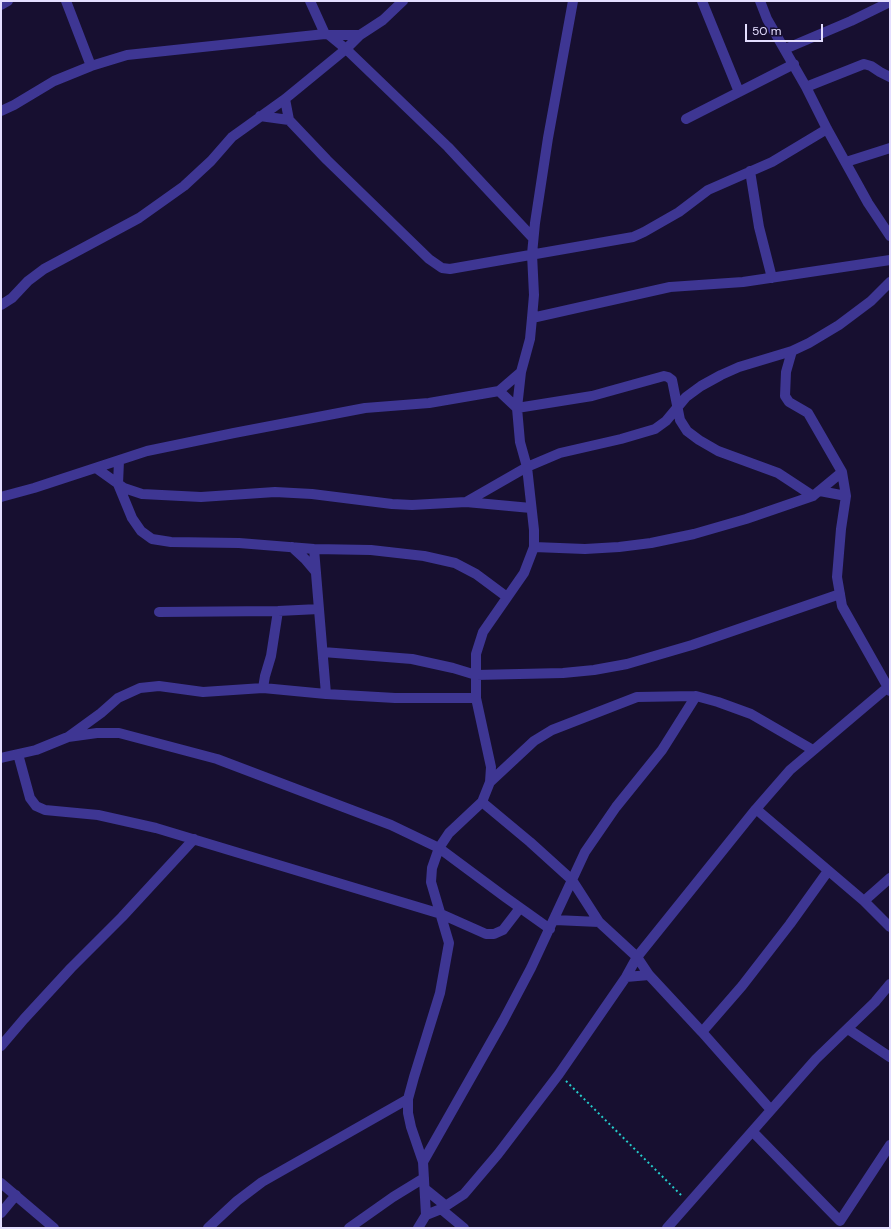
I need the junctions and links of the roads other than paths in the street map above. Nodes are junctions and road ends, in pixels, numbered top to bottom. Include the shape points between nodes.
1 (8, 1) edge
2 (66, 1) edge
3 (310, 1) edge
4 (402, 1) edge
5 (573, 1) edge
6 (702, 1) edge
7 (760, 1) edge
8 (890, 2) edge
9 (1, 5) edge
10 (327, 35) junction
11 (360, 35) junction
12 (346, 49) junction
13 (785, 49) junction
14 (794, 64) junction
15 (91, 66) junction
16 (890, 77) edge
17 (806, 88) junction
18 (739, 92) junction
19 (285, 99) junction
20 (1, 111) edge
21 (260, 116) junction
22 (686, 119) dead end
23 (288, 120) junction
24 (827, 129) junction
25 (890, 148) edge
26 (846, 162) junction
27 (750, 171) junction
28 (890, 236) edge
29 (533, 238) junction
30 (532, 254) junction
31 (890, 260) edge
32 (772, 278) junction
33 (890, 282) edge
34 (1, 305) edge
35 (532, 318) junction
36 (792, 351) junction
37 (774, 357) junction
38 (521, 372) junction
39 (786, 372) junction
40 (499, 391) junction
41 (677, 407) junction
42 (517, 408) junction
43 (119, 461) junction
44 (527, 467) junction
45 (96, 468) junction
46 (842, 472) junction
47 (118, 484) junction
48 (817, 494) junction
49 (846, 496) junction
50 (1, 497) edge
51 (466, 502) junction
52 (531, 508) junction
53 (292, 547) junction
54 (314, 548) junction
55 (534, 548) junction
56 (316, 572) junction
57 (840, 594) junction
58 (507, 598) junction
59 (319, 609) junction
60 (278, 611) junction
61 (159, 612) dead end
62 (323, 652) junction
63 (476, 675) junction
64 (263, 688) junction
65 (889, 689) edge
66 (326, 694) junction
67 (696, 696) junction
68 (476, 698) junction
69 (68, 736) junction
70 (813, 750) junction
71 (18, 754) junction
72 (1, 758) edge
73 (490, 782) junction
74 (482, 802) junction
75 (756, 809) junction
76 (194, 839) junction
77 (439, 848) junction
78 (828, 871) junction
79 (890, 878) edge
80 (572, 880) junction
81 (864, 901) junction
82 (520, 908) junction
83 (441, 914) junction
84 (599, 922) junction
85 (552, 924) junction
86 (890, 927) edge
87 (637, 957) junction
88 (649, 975) junction
89 (626, 977) junction
90 (890, 984) edge
91 (848, 1029) junction
92 (702, 1032) junction
93 (1, 1046) edge
94 (890, 1057) edge
95 (408, 1099) junction
96 (771, 1110) junction
97 (753, 1132) junction
98 (890, 1145) edge
99 (423, 1162) junction
100 (424, 1178) junction
101 (1, 1183) edge
102 (425, 1189) junction
103 (16, 1195) junction
104 (444, 1207) junction
105 (1, 1213) edge
106 (426, 1215) junction
107 (837, 1224) edge
108 (54, 1228) edge
109 (208, 1228) edge
110 (348, 1228) edge
111 (418, 1228) edge
112 (464, 1228) edge
113 (667, 1228) edge

1 - 9 street
2 - 15 street
3 - 10 street
4 - 11 street via 383,20
5 - 29 street
6 - 18 street
7 - 13 street via 767,19
8 - 13 street
10 - 11 street
10 - 12 street
10 - 15 street via 127,55
11 - 12 street
12 - 19 street
12 - 29 street via 448,147
13 - 14 street
14 - 17 street
14 - 18 street
15 - 20 street via 54,81
16 - 17 street via 864,64
17 - 24 street
18 - 22 street
19 - 21 street
19 - 23 street
21 - 23 street
21 - 34 street via 232,137 184,186 139,218 44,269
23 - 30 street via 436,265 450,269
24 - 26 street
24 - 27 street via 772,162
25 - 26 street
26 - 28 street
27 - 30 street via 708,190 679,212 632,237
27 - 32 street via 759,227
29 - 30 street
30 - 35 street
31 - 32 street
32 - 35 street via 670,286
33 - 36 street via 871,301 839,325
35 - 38 street via 530,339
36 - 37 street
36 - 39 street
37 - 39 street
37 - 41 street via 721,375 701,386
38 - 40 street
38 - 42 street
39 - 46 street via 785,396 789,402 808,413
40 - 42 street
40 - 43 street via 429,403 365,408 147,451
41 - 42 street via 672,380 664,376 592,396
41 - 44 street via 655,429 560,453
41 - 48 street via 680,420 699,440 718,451 778,473
42 - 44 street via 520,442
43 - 45 street
43 - 47 street
44 - 51 street
44 - 52 street
45 - 47 street
45 - 50 street
46 - 48 street
46 - 49 street
47 - 51 street via 142,494 201,497 275,492 405,504
47 - 53 street via 132,518 141,531 152,539
48 - 49 street
48 - 55 street via 746,519 651,543 586,549
49 - 57 street via 837,577
51 - 52 street
52 - 55 street
53 - 54 street
53 - 56 street
54 - 56 street
54 - 58 street via 371,550 424,556 455,563 476,574
55 - 58 street via 524,572
56 - 59 street
57 - 63 street via 627,664 562,673
57 - 65 street via 842,606
58 - 63 street via 483,632 476,654
59 - 60 street
59 - 62 street
60 - 61 street
60 - 64 street
62 - 63 street via 412,659
62 - 66 street
63 - 68 street
64 - 66 street
64 - 69 street via 203,692 159,686 140,688 118,698
65 - 70 street
66 - 68 street via 395,698
67 - 70 street via 751,714
67 - 73 street via 637,697 569,722 534,741
67 - 80 street via 662,750 616,807 585,852
68 - 73 street via 491,767
69 - 71 street via 36,750
69 - 77 street via 119,733 217,759 391,825
70 - 75 street via 790,770
71 - 72 street
71 - 76 street via 30,798 36,806 45,810 98,815
73 - 74 street
74 - 77 street via 449,833
74 - 80 street
75 - 78 street
75 - 87 street
76 - 83 street
76 - 93 street
77 - 82 street
77 - 83 street via 432,868 432,882
78 - 81 street
78 - 92 street via 742,986
79 - 81 street
80 - 84 street
80 - 85 street
81 - 86 street
82 - 83 street via 503,930 494,934 486,934
82 - 85 street
83 - 95 street via 448,942 440,993
84 - 85 street
84 - 87 street
85 - 99 street via 503,1021
87 - 88 street
87 - 89 street
88 - 89 street
88 - 92 street
89 - 104 street via 516,1131 471,1187
90 - 91 street
91 - 94 street
91 - 96 street via 816,1059
92 - 96 street
95 - 99 street via 411,1127
95 - 109 street via 262,1182 237,1200
96 - 97 street
97 - 107 street
97 - 113 street
98 - 107 street
99 - 100 street
100 - 102 street
100 - 110 street
101 - 103 street
102 - 104 street
102 - 106 street
103 - 105 street
103 - 108 street
104 - 106 street
104 - 112 street
106 - 111 street

